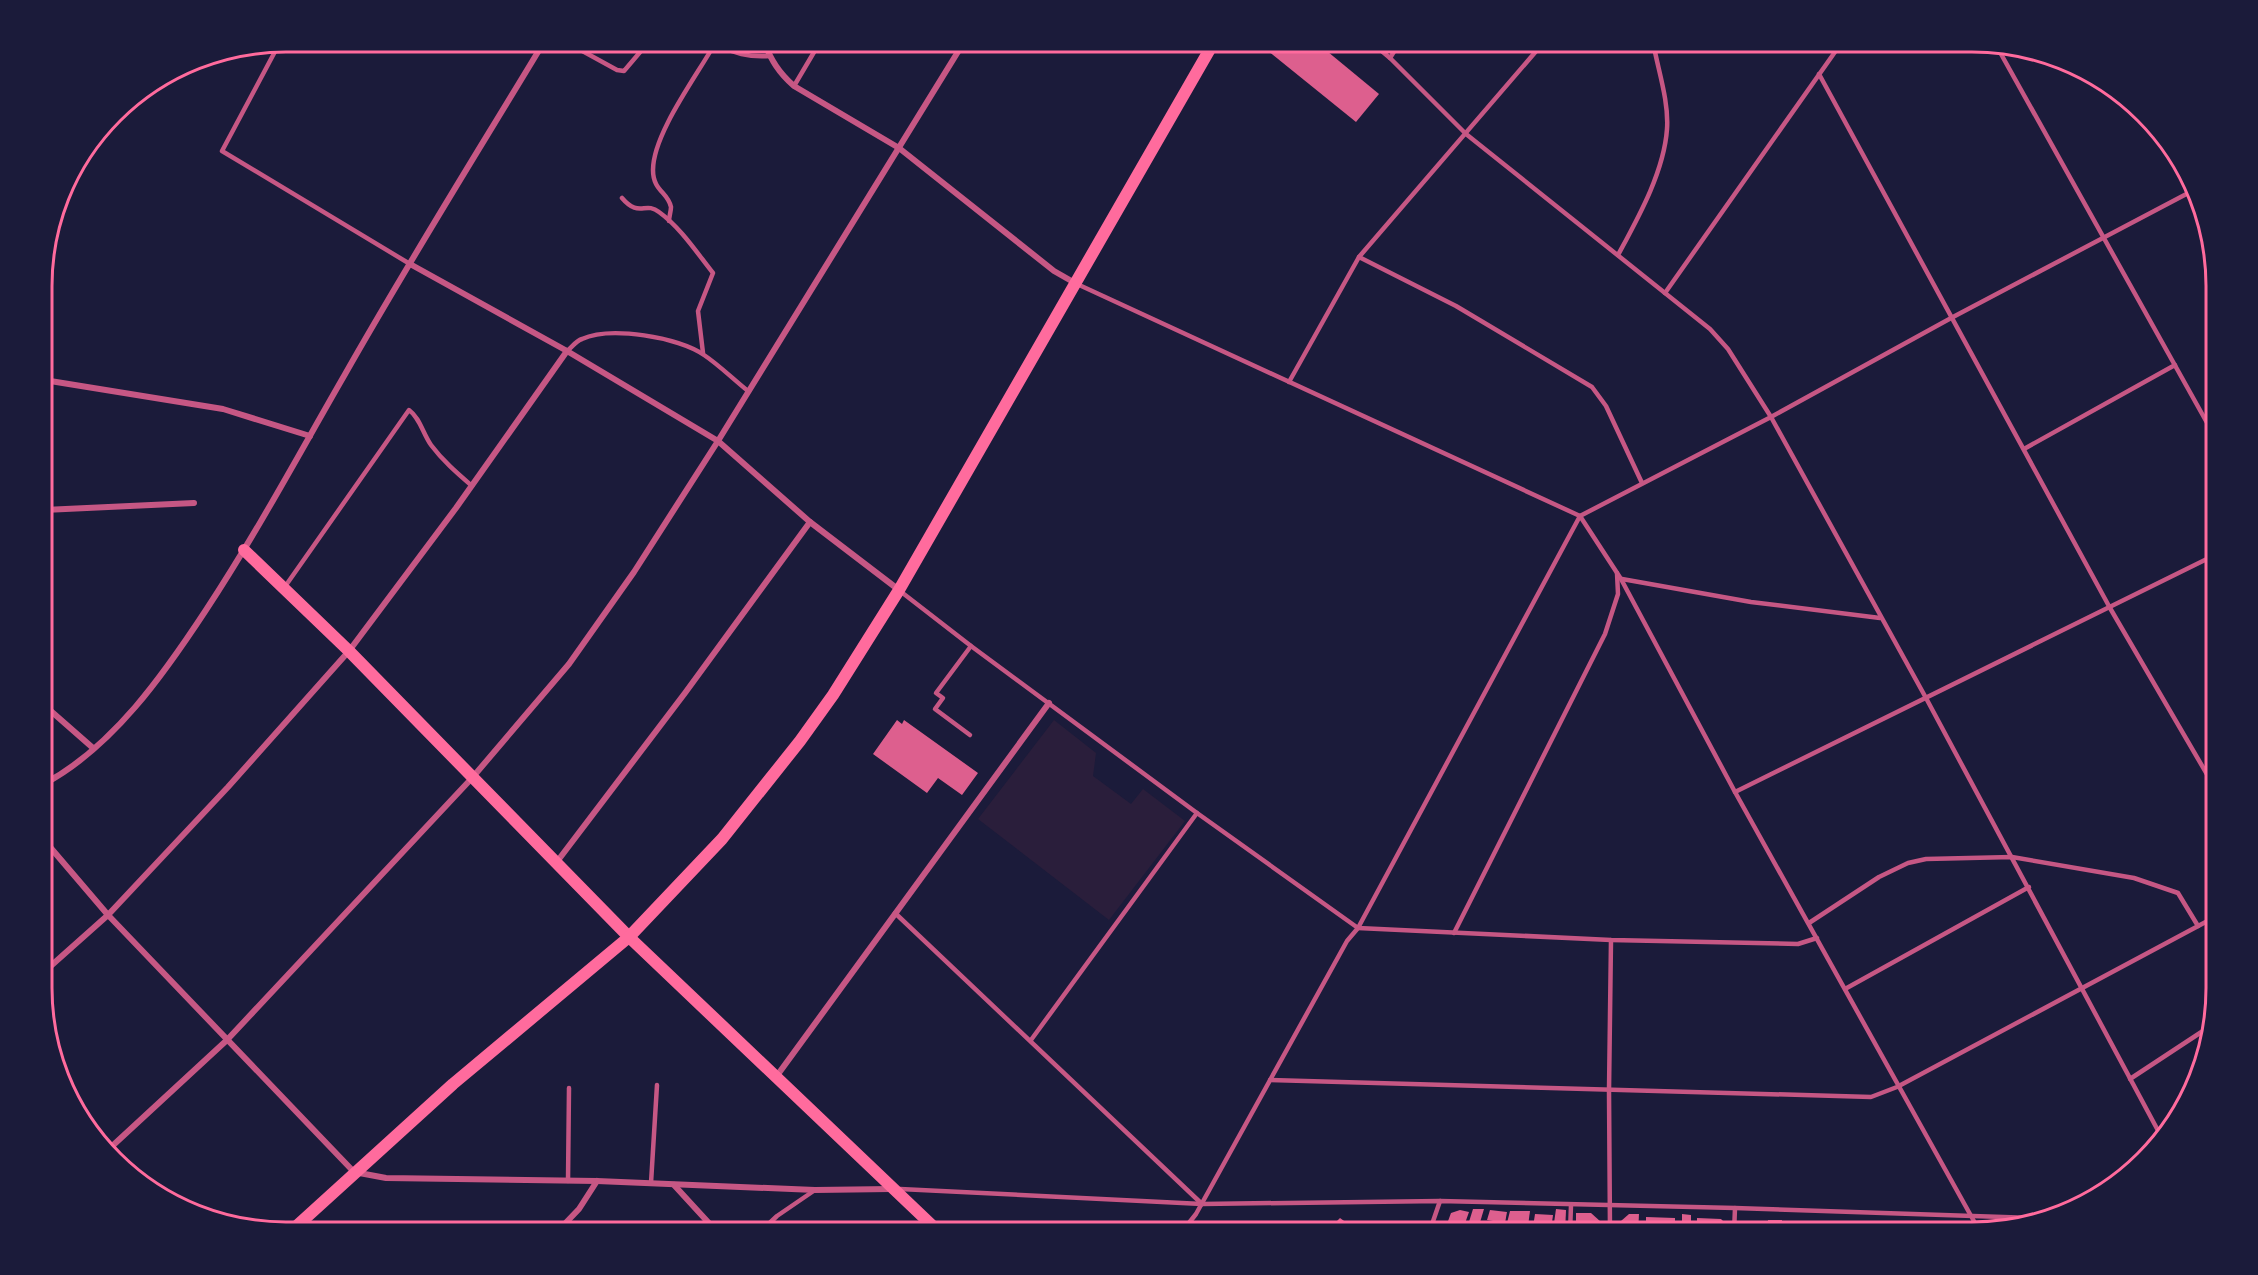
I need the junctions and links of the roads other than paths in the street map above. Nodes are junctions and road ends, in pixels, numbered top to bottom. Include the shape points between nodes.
1 (538, 52) edge
2 (584, 52) edge
3 (640, 52) edge
4 (710, 52) edge
5 (732, 52) edge
6 (768, 52) edge
7 (814, 52) edge
8 (958, 52) edge
9 (1208, 52) edge
10 (1383, 52) edge
11 (1394, 52) edge
12 (1536, 52) edge
13 (1655, 52) edge
14 (1835, 52) edge
15 (274, 53) edge
16 (2002, 55) edge
17 (770, 56) junction
18 (1390, 58) junction
19 (1819, 74) junction
20 (794, 86) junction
21 (1466, 134) junction
22 (899, 148) junction
23 (2186, 194) edge
24 (622, 198) dead end
25 (669, 221) junction
26 (2104, 238) junction
27 (1618, 255) junction
28 (1359, 257) junction
29 (410, 264) junction
30 (1077, 284) junction
31 (1665, 293) junction
32 (1953, 317) junction
33 (567, 351) junction
34 (703, 353) junction
35 (2175, 365) junction
36 (52, 381) edge
37 (1289, 382) junction
38 (748, 391) junction
39 (1771, 417) junction
40 (2206, 419) edge
41 (310, 436) junction
42 (718, 441) junction
43 (2024, 448) junction
44 (1642, 483) junction
45 (472, 486) junction
46 (194, 503) dead end
47 (52, 510) edge
48 (1580, 516) junction
49 (810, 522) junction
50 (244, 550) junction
51 (2206, 560) edge
52 (1616, 571) junction
53 (1621, 579) junction
54 (284, 588) junction
55 (899, 590) junction
56 (2110, 608) junction
57 (1880, 618) junction
58 (971, 646) junction
59 (349, 651) junction
60 (1926, 698) junction
61 (1049, 703) junction
62 (52, 712) edge
63 (970, 735) dead end
64 (93, 748) junction
65 (2206, 771) edge
66 (472, 778) junction
67 (52, 780) edge
68 (1735, 792) junction
69 (1197, 813) junction
70 (52, 849) edge
71 (2012, 857) junction
72 (555, 863) junction
73 (2029, 887) junction
74 (895, 913) junction
75 (108, 915) junction
76 (2206, 922) edge
77 (1809, 923) junction
78 (2198, 926) junction
79 (1358, 928) junction
80 (1454, 933) junction
81 (629, 937) junction
82 (1817, 938) junction
83 (1611, 940) junction
84 (52, 965) edge
85 (1845, 989) junction
86 (2081, 989) junction
87 (2201, 1031) edge
88 (227, 1040) junction
89 (1031, 1040) junction
90 (776, 1077) junction
91 (2130, 1079) junction
92 (1270, 1080) junction
93 (657, 1085) dead end
94 (1897, 1087) junction
95 (569, 1088) dead end
96 (1609, 1091) junction
97 (2158, 1130) edge
98 (113, 1145) edge
99 (354, 1172) junction
100 (568, 1181) junction
101 (597, 1181) junction
102 (651, 1183) junction
103 (673, 1184) junction
104 (894, 1189) junction
105 (815, 1190) junction
106 (1440, 1201) junction
107 (1202, 1204) junction
108 (1570, 1205) junction
109 (1610, 1205) junction
110 (1735, 1208) junction
111 (1971, 1216) junction
112 (2019, 1218) edge
113 (301, 1222) edge
114 (567, 1222) edge
115 (708, 1222) edge
116 (771, 1222) edge
117 (928, 1222) edge
118 (1189, 1222) edge
119 (1433, 1222) edge
120 (1570, 1222) edge
121 (1610, 1222) edge
122 (1734, 1222) edge
123 (1974, 1222) edge

1 - 29 street
2 - 3 lane via 624,71
4 - 25 lane via 670,120 654,158 655,184 671,207
5 - 17 lane via 753,58
6 - 17 street
7 - 20 lane
8 - 22 street
9 - 30 main road
10 - 18 lane
11 - 18 lane
12 - 21 lane
13 - 27 lane via 1667,130 1654,180
14 - 19 lane
15 - 29 lane via 222,151
16 - 26 lane
17 - 20 street
18 - 21 lane
19 - 31 lane
19 - 32 lane
20 - 22 street
21 - 27 lane
21 - 28 lane
22 - 30 street via 1054,271
22 - 38 street
23 - 26 lane
24 - 25 lane via 637,210 651,208
25 - 34 lane via 713,273 698,311
26 - 32 lane
26 - 35 lane
27 - 31 lane
28 - 37 lane
28 - 44 lane via 1456,306 1592,387 1606,406
29 - 33 street
29 - 41 street
30 - 37 lane
30 - 55 main road
31 - 39 lane via 1728,349
32 - 39 lane
32 - 43 lane
33 - 34 lane via 580,339 604,333 669,340
33 - 42 street
33 - 45 street
34 - 38 lane
35 - 40 lane
35 - 43 lane
36 - 41 street via 223,409
37 - 48 lane
38 - 42 street
39 - 44 lane
39 - 57 lane
41 - 50 street
42 - 49 street
42 - 66 street via 599,624
43 - 56 lane
44 - 48 lane
45 - 54 lane via 430,444 409,410
45 - 59 street
46 - 47 street
48 - 52 lane
48 - 79 lane
49 - 55 street
49 - 72 street
50 - 54 main road
50 - 64 street via 159,678 133,711
51 - 56 lane
52 - 53 lane
52 - 80 lane via 1618,594 1605,634
53 - 57 lane via 1751,602
53 - 68 lane
54 - 59 main road
55 - 58 lane
55 - 81 main road via 800,741 722,839
56 - 60 lane
56 - 65 lane
57 - 60 lane
58 - 61 lane
58 - 63 lane via 936,693 943,698 935,709
59 - 66 main road
59 - 75 street
60 - 68 lane
60 - 71 lane
61 - 69 lane
61 - 74 street
62 - 64 street
64 - 67 street
66 - 72 main road
66 - 88 street
68 - 77 lane
69 - 79 lane
69 - 89 lane
70 - 75 street
71 - 73 lane
71 - 77 lane via 1908,863 1879,877
71 - 78 lane via 2134,878 2178,893
72 - 81 main road
73 - 85 lane
73 - 86 lane
74 - 89 lane
74 - 90 street
75 - 84 street
75 - 88 street
76 - 78 lane
77 - 82 lane
78 - 86 lane
79 - 80 lane
79 - 92 lane via 1347,941
80 - 83 lane
81 - 90 main road
81 - 99 main road
82 - 83 lane via 1798,944
82 - 85 lane
83 - 96 lane
85 - 94 lane
86 - 91 lane
86 - 94 lane
87 - 91 lane
88 - 98 street
88 - 99 street
89 - 107 lane
90 - 104 main road
91 - 97 lane
92 - 96 lane
92 - 107 lane
93 - 102 lane
94 - 96 lane via 1871,1097
94 - 111 lane
95 - 100 lane
96 - 109 lane
99 - 100 street via 386,1178
99 - 113 main road
100 - 101 street
101 - 102 street
101 - 114 street
102 - 103 street
103 - 105 street
103 - 115 street
104 - 105 street
104 - 107 lane
104 - 117 main road
105 - 116 lane
106 - 107 lane
106 - 108 lane
106 - 119 lane
107 - 118 lane
108 - 109 lane
108 - 120 lane
109 - 110 lane
109 - 121 lane
110 - 111 lane
110 - 122 lane
111 - 112 lane
111 - 123 lane

